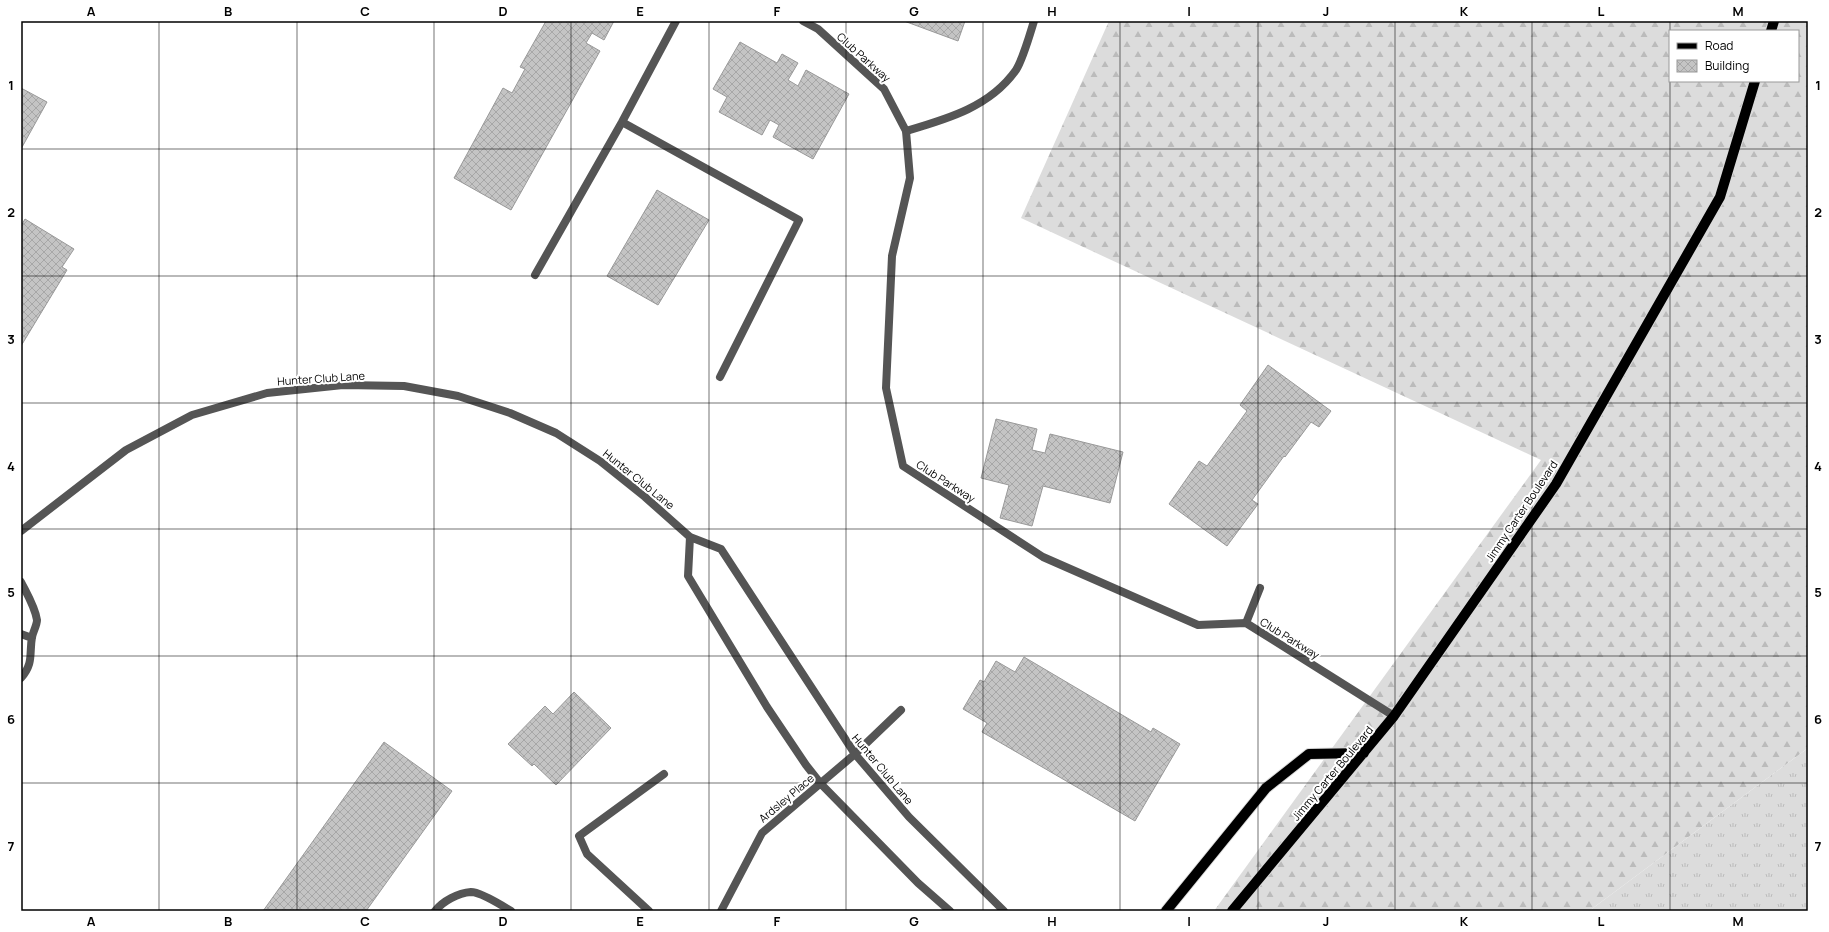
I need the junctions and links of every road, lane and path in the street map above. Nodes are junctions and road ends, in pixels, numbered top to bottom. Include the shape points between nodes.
1 (676, 21) edge
2 (803, 21) edge
3 (1034, 21) edge
4 (1755, 82) edge
5 (622, 122) junction
6 (906, 131) junction
7 (535, 275) dead end
8 (720, 377) dead end
9 (21, 531) edge
10 (690, 537) junction
11 (21, 582) edge
12 (1260, 588) dead end
13 (1246, 623) junction
14 (21, 634) edge
15 (32, 638) junction
16 (21, 678) edge
17 (901, 710) dead end
18 (1394, 716) junction
19 (1364, 753) junction
20 (855, 754) junction
21 (664, 774) dead end
22 (820, 784) junction
23 (435, 911) edge
24 (511, 911) edge
25 (649, 911) edge
26 (721, 911) edge
27 (950, 911) edge
28 (1004, 911) edge
29 (1166, 911) edge
30 (1232, 911) edge

1 - 5 street
2 - 6 street, Club Parkway via 818,29 884,89
3 - 6 street via 1017,69 984,101 954,117
4 - 18 main road, Jimmy Carter Boulevard via 1720,197 1556,484
5 - 7 street
5 - 8 street via 799,220
6 - 13 street, Club Parkway via 910,178 892,256 886,388 902,466 1043,558 1198,625
9 - 10 street, Hunter Club Lane via 126,450 192,415 267,393 343,385 404,386 458,396 537,424 600,461
10 - 20 street, Hunter Club Lane via 721,549
10 - 22 street via 688,576 767,707
11 - 15 street via 30,598 37,621
12 - 13 street
13 - 18 street, Club Parkway
14 - 15 street
15 - 16 street via 27,671
17 - 20 street, Ardsley Place
18 - 19 main road, Jimmy Carter Boulevard
19 - 29 main road via 1309,754 1266,788
19 - 30 main road, Jimmy Carter Boulevard
20 - 22 street, Ardsley Place
20 - 28 street, Hunter Club Lane via 909,817
21 - 25 street via 579,836 587,854
22 - 26 street, Ardsley Place via 762,833
22 - 27 street via 918,883
23 - 24 street via 440,905 458,895 472,892

